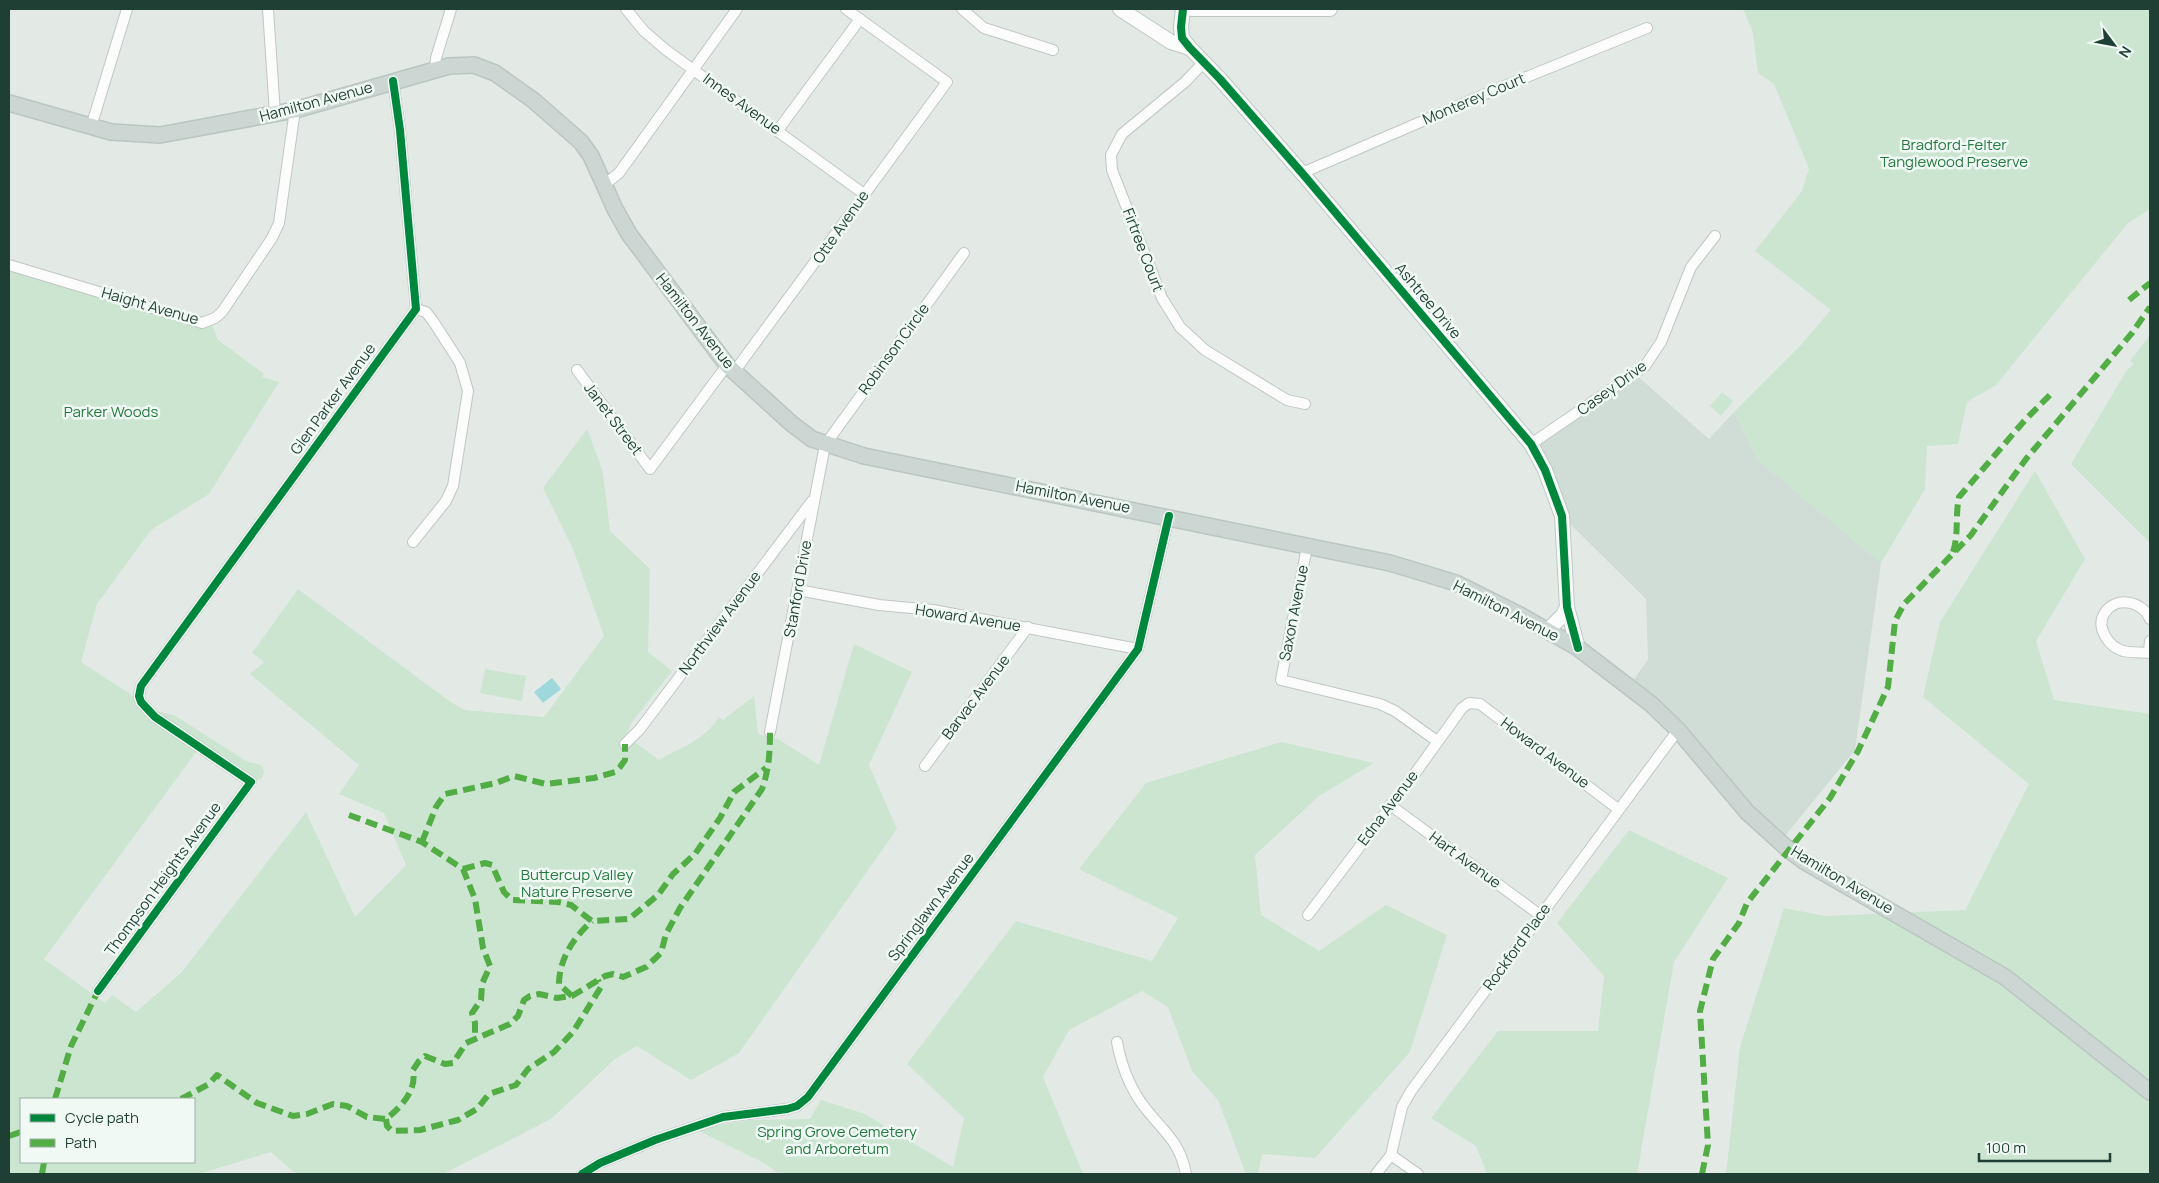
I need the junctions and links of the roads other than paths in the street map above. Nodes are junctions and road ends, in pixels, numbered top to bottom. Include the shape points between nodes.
1 (127, 9) edge
2 (268, 9) edge
3 (451, 9) edge
4 (626, 9) edge
5 (737, 9) edge
6 (846, 9) edge
7 (962, 9) edge
8 (1120, 9) edge
9 (1183, 9) edge
10 (1192, 9) edge
11 (1330, 9) edge
12 (860, 19) junction
13 (1647, 28) dead end
14 (1190, 48) junction
15 (1053, 50) dead end
16 (1204, 62) junction
17 (694, 68) junction
18 (435, 70) junction
19 (392, 81) junction
20 (9, 103) edge
21 (295, 110) junction
22 (275, 114) junction
23 (91, 127) junction
24 (778, 130) junction
25 (1302, 173) junction
26 (604, 185) junction
27 (864, 194) junction
28 (1715, 236) dead end
29 (964, 253) dead end
30 (9, 265) edge
31 (416, 309) junction
32 (731, 368) junction
33 (577, 370) dead end
34 (1305, 404) dead end
35 (1530, 444) junction
36 (825, 445) junction
37 (650, 469) joint
38 (813, 500) junction
39 (1169, 516) junction
40 (413, 542) dead end
41 (1307, 547) junction
42 (798, 590) junction
43 (1567, 607) junction
44 (2150, 619) edge
45 (1028, 627) junction
46 (1547, 631) junction
47 (2150, 641) edge
48 (1578, 648) junction
49 (1138, 649) junction
50 (2150, 652) edge
51 (1469, 703) joint
52 (1678, 730) junction
53 (770, 732) dead end
54 (1437, 741) junction
55 (625, 744) dead end
56 (925, 766) dead end
57 (251, 782) joint
58 (1390, 806) junction
59 (1618, 809) junction
60 (1308, 915) dead end
61 (1540, 915) junction
62 (98, 992) dead end
63 (1117, 1042) dead end
64 (2150, 1092) edge
65 (1391, 1155) junction
66 (582, 1174) edge
67 (1186, 1174) edge
68 (1376, 1174) edge
69 (1418, 1174) edge

1 - 23 street
2 - 22 street
3 - 18 street
4 - 17 street, Innes Avenue via 644,31
5 - 17 street
6 - 12 street
7 - 15 street via 984,28
8 - 14 street via 1171,42
9 - 14 street, Ashtree Drive via 1180,27 1182,38
10 - 11 street
12 - 24 street
12 - 27 street, Otte Avenue via 947,82
13 - 25 street, Monterey Court
14 - 16 street, Ashtree Drive
16 - 25 street, Ashtree Drive
16 - 34 street, Firtree Court via 1122,134 1112,155 1112,170 1162,298 1180,327 1205,350 1287,400
17 - 24 street, Innes Avenue
17 - 26 street via 619,173
18 - 19 main road, Hamilton Avenue
18 - 26 main road, Hamilton Avenue via 474,65 485,67 510,82 581,142 592,156
19 - 21 main road, Hamilton Avenue
19 - 31 street via 400,130
20 - 23 main road, Hamilton Avenue
21 - 22 main road, Hamilton Avenue
21 - 30 street, Haight Avenue via 279,223 272,238 215,318 202,323
22 - 23 main road, Hamilton Avenue via 160,135 128,135
24 - 27 street, Innes Avenue
25 - 35 street, Ashtree Drive
26 - 32 main road, Hamilton Avenue via 629,234
27 - 32 street, Otte Avenue
28 - 35 street, Casey Drive via 1691,267 1657,349 1645,366
29 - 36 street, Robinson Circle
31 - 40 street via 426,312 433,321 464,372 468,391 453,486 446,501
31 - 57 street, Glen Parker Avenue via 139,692 141,702 154,717
32 - 36 main road, Hamilton Avenue via 792,424
32 - 37 street, Otte Avenue
33 - 37 street, Janet Street
35 - 43 street, Ashtree Drive via 1545,470 1562,516
36 - 38 street, Stanford Drive
36 - 39 main road, Hamilton Avenue via 864,456
38 - 42 street, Stanford Drive
38 - 55 street, Northview Avenue via 640,729
39 - 41 main road, Hamilton Avenue
39 - 49 street, Springlawn Avenue
41 - 46 main road, Hamilton Avenue via 1390,563 1456,583
41 - 54 street, Saxon Avenue via 1281,680 1380,704
42 - 45 street, Howard Avenue
42 - 53 street, Stanford Drive
43 - 46 street
43 - 48 street, Ashtree Drive
44 - 50 street via 2144,608 2122,602 2112,606 2104,615 2102,626 2105,638 2122,651
45 - 49 street, Howard Avenue
45 - 56 street, Barvac Avenue
46 - 48 main road, Hamilton Avenue
47 - 50 street
48 - 52 main road, Hamilton Avenue
49 - 66 street, Springlawn Avenue via 808,1097 787,1109 724,1117 655,1140 600,1162
51 - 54 street, Edna Avenue
51 - 59 street, Howard Avenue via 1480,704
52 - 59 street, Rockford Place
52 - 64 main road, Hamilton Avenue via 1747,812 1789,850 2005,977
54 - 58 street, Edna Avenue
57 - 62 street, Thompson Heights Avenue
58 - 60 street, Edna Avenue
58 - 61 street, Hart Avenue
59 - 61 street, Rockford Place
61 - 65 street, Rockford Place via 1411,1092 1402,1107
63 - 67 street via 1120,1060 1136,1092 1145,1108 1177,1146
65 - 68 street, Rockford Place
65 - 69 street

